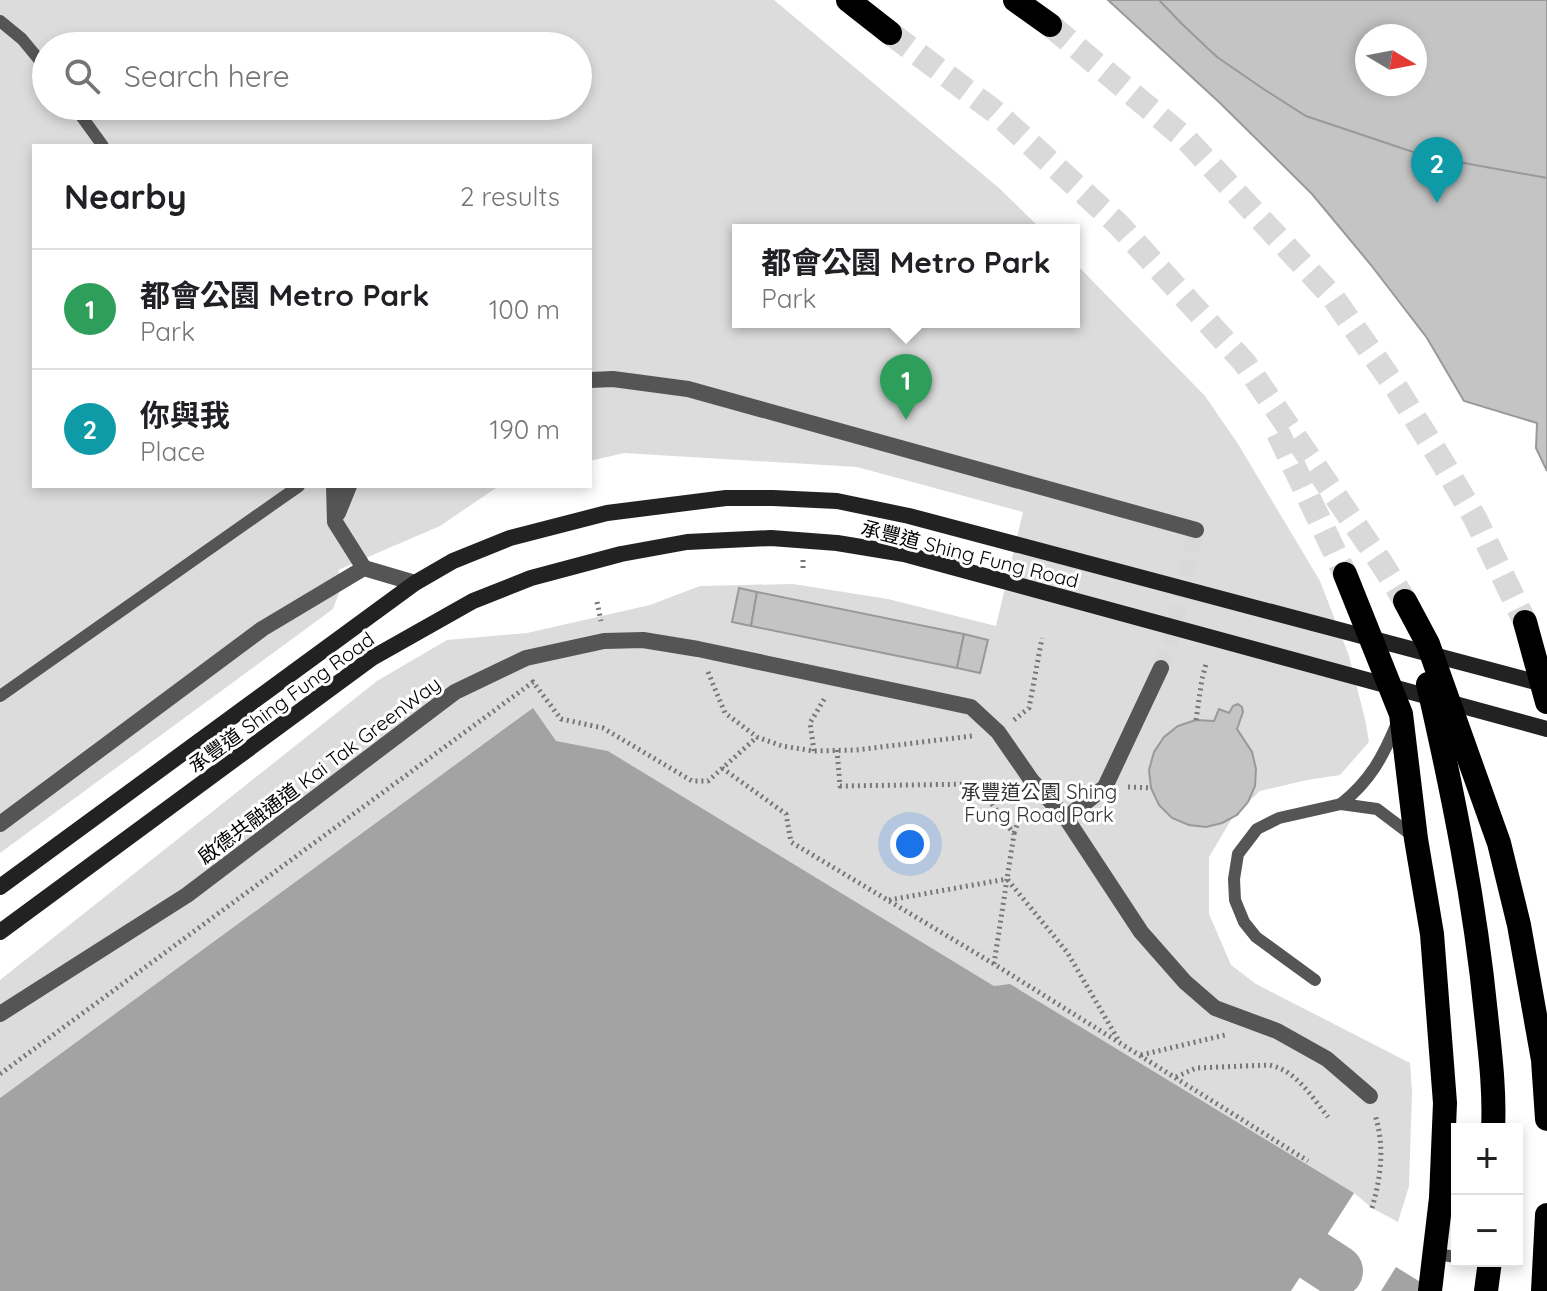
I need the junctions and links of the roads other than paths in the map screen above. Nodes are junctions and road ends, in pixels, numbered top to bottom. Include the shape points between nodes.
1 (848, 0) edge
2 (1015, 0) edge
3 (0, 21) edge
4 (1050, 25) tunnel mouth
5 (890, 33) tunnel mouth
6 (32, 51) edge
7 (84, 120) edge
8 (102, 144) edge
9 (592, 380) edge
10 (296, 488) edge
11 (334, 488) edge
12 (348, 488) edge
13 (335, 522) junction
14 (1196, 530) dead end
15 (364, 568) junction
16 (1345, 574) tunnel mouth
17 (415, 583) junction
18 (1525, 622) tunnel mouth
19 (1161, 668) tunnel mouth
20 (1547, 685) edge
21 (0, 696) edge
22 (1547, 702) edge
23 (1401, 714) junction
24 (1547, 729) edge
25 (1341, 804) junction
26 (1066, 818) junction
27 (0, 824) edge
28 (1416, 839) junction
29 (0, 887) edge
30 (0, 932) edge
31 (1315, 980) dead end
32 (0, 1014) edge
33 (1370, 1096) road end
34 (1547, 1119) edge
35 (1493, 1123) edge
36 (1547, 1215) edge
37 (1446, 1255) edge
38 (1545, 1262) edge
39 (1488, 1267) edge
40 (1430, 1291) edge
41 (1486, 1291) edge
42 (1543, 1291) edge

1 - 5 highway
2 - 4 highway
3 - 6 lane
7 - 8 lane
9 - 14 street via 688,389
10 - 21 lane
11 - 13 street
12 - 13 street
13 - 15 street
15 - 17 street
15 - 27 street via 262,629
16 - 23 highway
17 - 20 main road, 承豐道 Shing Fung Road via 510,538 607,513 726,498 837,501
17 - 29 main road, 承豐道 Shing Fung Road
18 - 22 highway
19 - 26 street via 1105,787
23 - 25 lane via 1384,755
23 - 28 highway
24 - 30 main road, 承豐道 Shing Fung Road via 904,554 771,538 687,542 531,578 473,601 372,658
25 - 28 lane via 1377,809
25 - 31 lane via 1279,818 1257,829 1238,854 1234,879 1235,900 1256,937
26 - 32 street, 啟德共融通道 Kai Tak GreenWay via 998,732 971,707 698,649 643,640 604,641 526,658 455,692 187,895
26 - 33 street, 啟德共融通道 Kai Tak GreenWay via 1141,932 1185,982 1215,1008 1277,1031 1327,1059
28 - 37 highway via 1432,934 1444,1093 1441,1198
34 - 35 highway via 1541,1045 1499,843 1428,644 1405,601 1419,641 1462,840 1479,946
36 - 38 highway
37 - 40 highway
38 - 42 highway
39 - 41 highway

